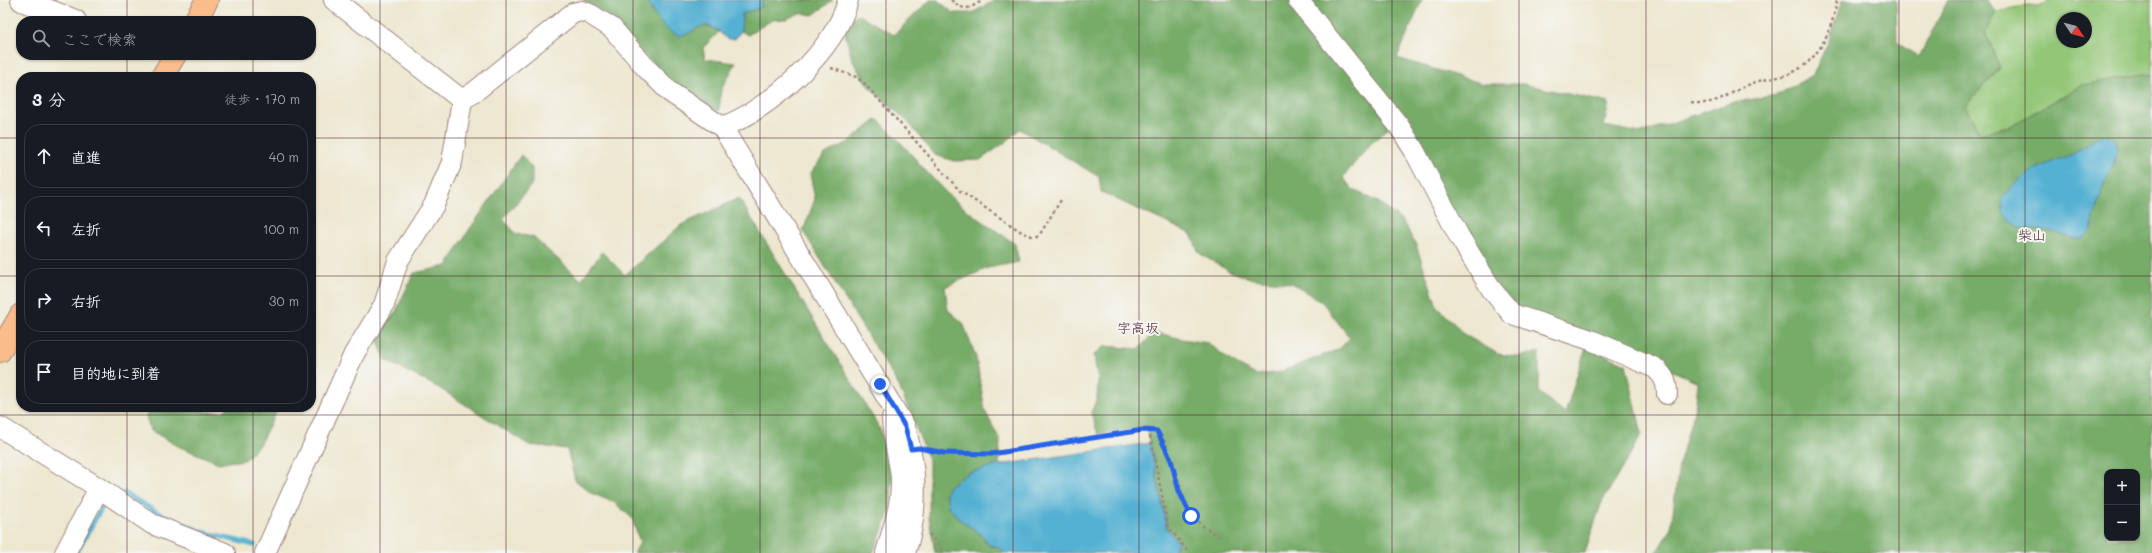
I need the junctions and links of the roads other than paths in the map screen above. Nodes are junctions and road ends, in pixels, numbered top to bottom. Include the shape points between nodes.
1 (22, 0) edge
2 (207, 0) edge
3 (334, 0) edge
4 (848, 0) edge
5 (1298, 0) edge
6 (62, 16) edge
7 (198, 16) edge
8 (170, 60) edge
9 (164, 72) edge
10 (462, 100) junction
11 (722, 127) junction
12 (16, 324) edge
13 (0, 351) edge
14 (1668, 394) dead end
15 (891, 405) junction
16 (0, 427) edge
17 (99, 488) junction
18 (65, 553) edge
19 (225, 553) edge
20 (265, 553) edge
21 (892, 553) edge

1 - 6 street
2 - 7 main road
3 - 10 street
4 - 11 street via 844,14 831,38 812,63 741,120
5 - 14 street via 1399,126 1459,236 1492,290 1512,314 1590,340 1655,368 1663,375
8 - 9 main road
10 - 11 street via 574,13 582,11 612,28 670,92
10 - 20 street via 452,162 434,205 398,261 384,305 354,354
11 - 15 street
12 - 13 main road
15 - 21 street via 900,490
15 - 21 street via 905,427 911,449 914,478 914,515 910,539
16 - 17 street
17 - 18 street
17 - 19 street via 152,524

